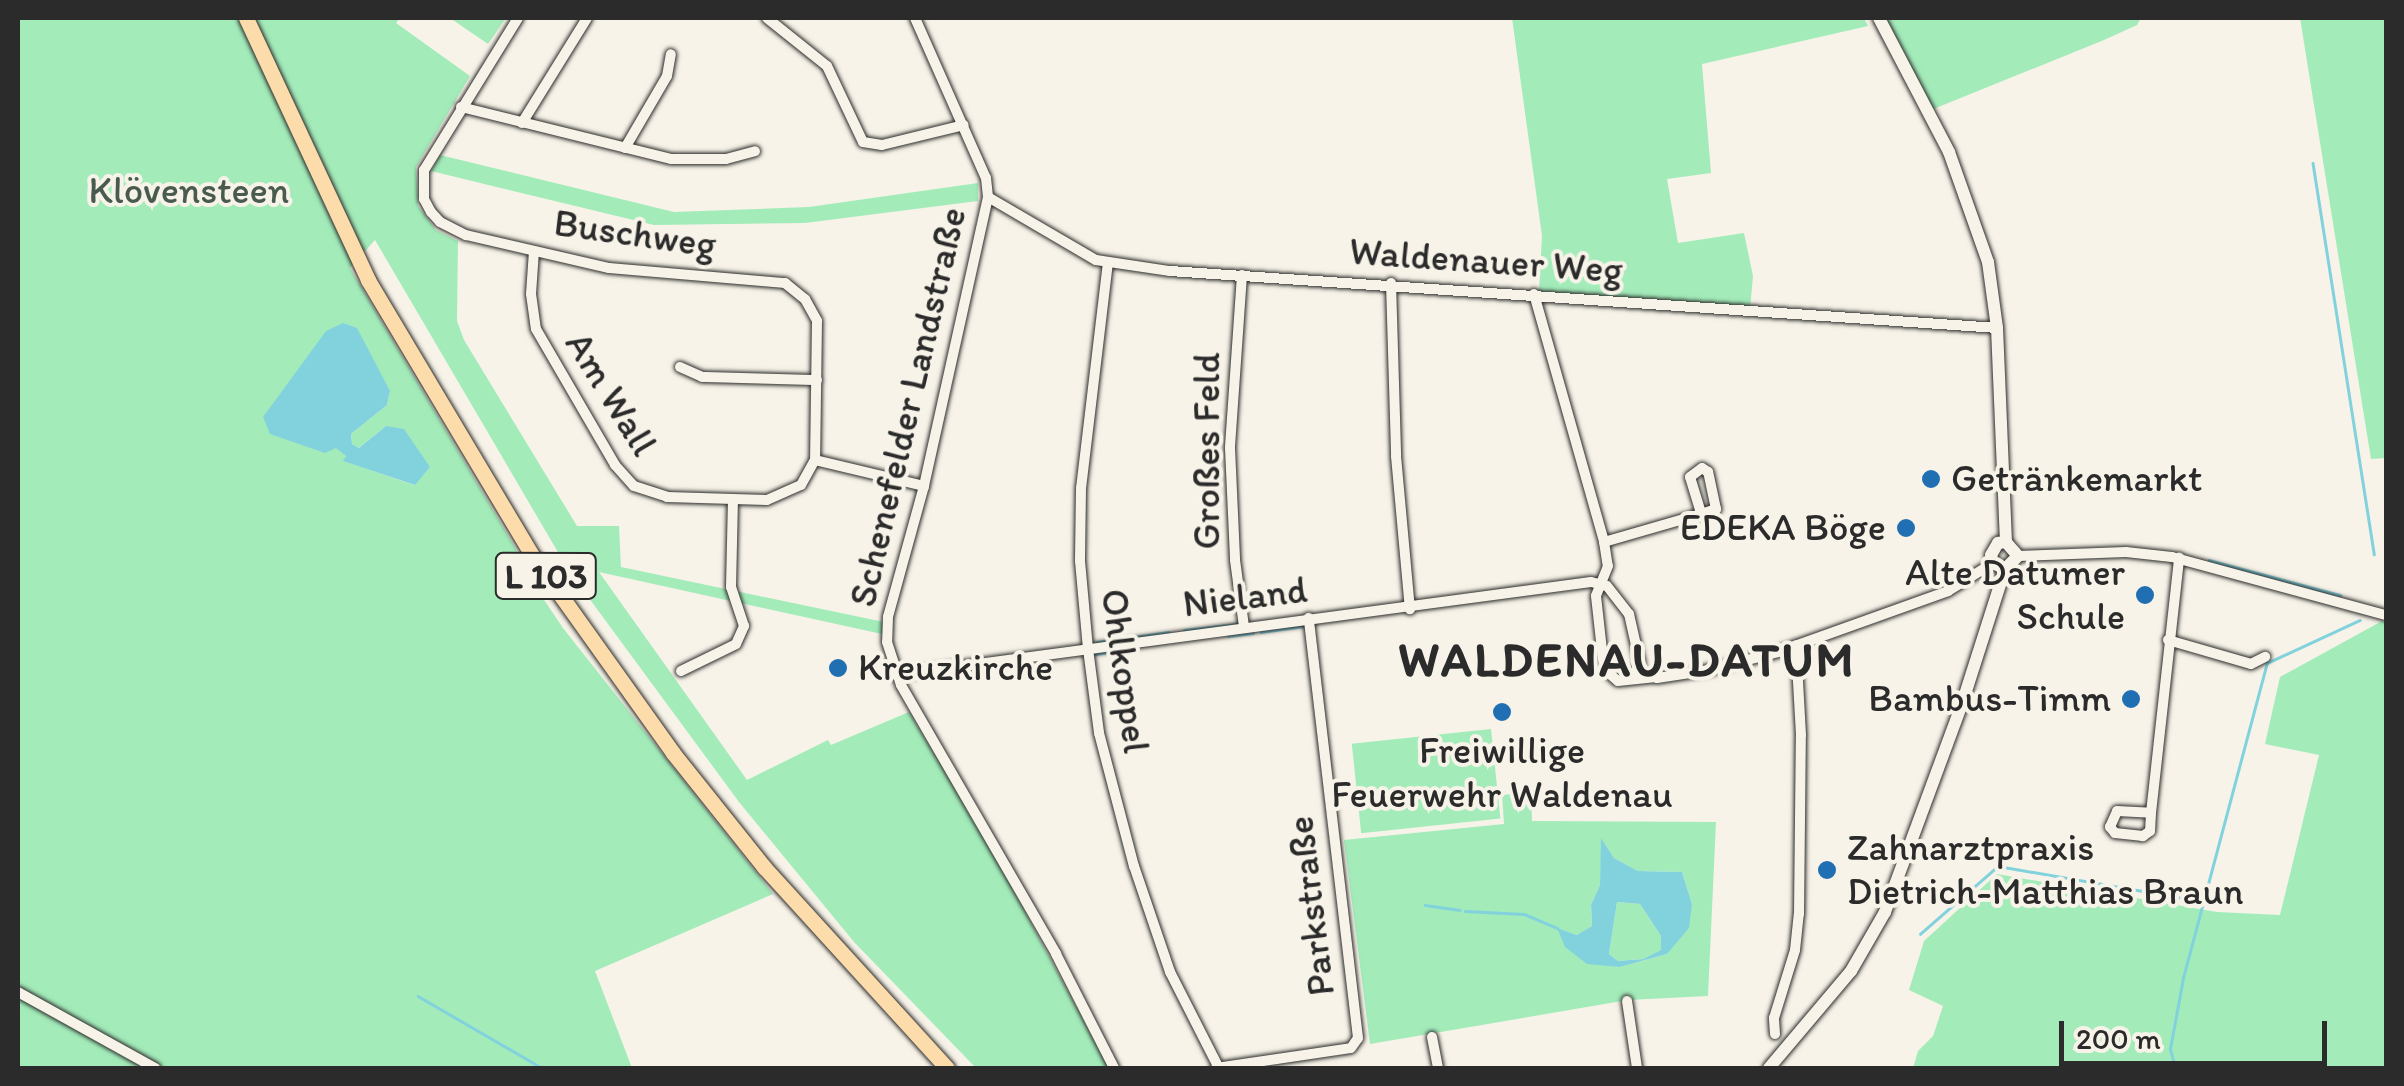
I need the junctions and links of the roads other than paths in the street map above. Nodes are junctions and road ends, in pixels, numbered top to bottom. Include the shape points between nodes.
1 (246, 18) edge
2 (518, 18) edge
3 (587, 18) edge
4 (767, 18) edge
5 (916, 18) edge
6 (1879, 18) edge
7 (671, 54) dead end
8 (461, 107) junction
9 (522, 122) junction
10 (964, 125) junction
11 (625, 148) junction
12 (755, 151) dead end
13 (988, 197) junction
14 (534, 251) junction
15 (1108, 262) junction
16 (1242, 275) junction
17 (1391, 284) junction
18 (1534, 294) junction
19 (1997, 328) junction
20 (680, 367) dead end
21 (817, 380) junction
22 (815, 460) junction
23 (924, 486) junction
24 (732, 500) junction
25 (1701, 514) dead end
26 (1604, 542) junction
27 (2006, 542) junction
28 (2018, 556) junction
29 (2179, 558) junction
30 (1999, 566) junction
31 (1601, 583) junction
32 (1410, 609) junction
33 (2386, 614) edge
34 (1309, 618) junction
35 (1244, 627) junction
36 (2168, 640) junction
37 (1796, 645) junction
38 (1088, 649) junction
39 (2265, 658) dead end
40 (1640, 668) junction
41 (681, 671) dead end
42 (896, 675) junction
43 (1654, 677) junction
44 (1632, 678) junction
45 (2152, 814) dead end
46 (18, 992) edge
47 (1627, 1002) dead end
48 (1775, 1034) dead end
49 (1432, 1036) dead end
50 (155, 1068) edge
51 (948, 1068) edge
52 (1114, 1068) edge
53 (1218, 1068) edge
54 (1438, 1068) edge
55 (1637, 1068) edge
56 (1769, 1068) edge

1 - 51 main road, L 103 via 368,280 534,558 764,867
2 - 8 street
3 - 9 street
4 - 10 street via 827,66 863,142 882,145
5 - 10 street, Schenefelder Landstraße
6 - 19 street via 1949,152 1988,262
7 - 11 street via 667,76
8 - 9 street
8 - 14 street, Buschweg via 429,160 424,199 440,222
9 - 11 street
10 - 13 street, Schenefelder Landstraße
11 - 12 street via 685,161
13 - 15 street, Waldenauer Weg
13 - 23 street, Schenefelder Landstraße
14 - 21 street, Buschweg via 651,274 785,283 805,299 817,322
14 - 24 street, Am Wall via 536,329 624,478 655,495
15 - 16 street, Waldenauer Weg
15 - 38 street, Ohlkoppel via 1081,488
16 - 17 street, Waldenauer Weg
16 - 35 street, Großes Feld via 1230,448
17 - 18 street, Waldenauer Weg
17 - 32 street via 1396,456
18 - 19 street, Waldenauer Weg
18 - 26 street
19 - 27 street
20 - 21 street via 702,377
21 - 22 street, Buschweg
22 - 23 street
22 - 24 street, Am Wall via 788,494
23 - 42 street, Schenefelder Landstraße via 886,630
24 - 41 street via 731,587 744,626 736,644
25 - 26 street
26 - 31 street via 1608,566
27 - 28 street
27 - 30 street via 1993,548
28 - 29 street via 2126,552
28 - 30 street
29 - 33 street
29 - 36 street
30 - 37 street
30 - 56 street via 1967,690 1885,912 1850,971
31 - 32 street, Nieland
31 - 40 street via 1628,614
31 - 44 street via 1596,596 1604,668 1618,681
32 - 34 street, Nieland
34 - 35 street, Nieland
34 - 53 street, Parkstraße via 1358,1038 1350,1048
35 - 38 street, Nieland
36 - 39 street via 2251,664
36 - 45 street
37 - 43 street via 1708,670
37 - 48 street via 1799,914
38 - 42 street, Nieland
38 - 53 street, Ohlkoppel via 1100,733 1134,866 1170,972
40 - 43 street
40 - 44 street
42 - 52 street, Schenefelder Landstraße via 1038,920
43 - 44 street
46 - 50 street
47 - 55 street
49 - 54 street

